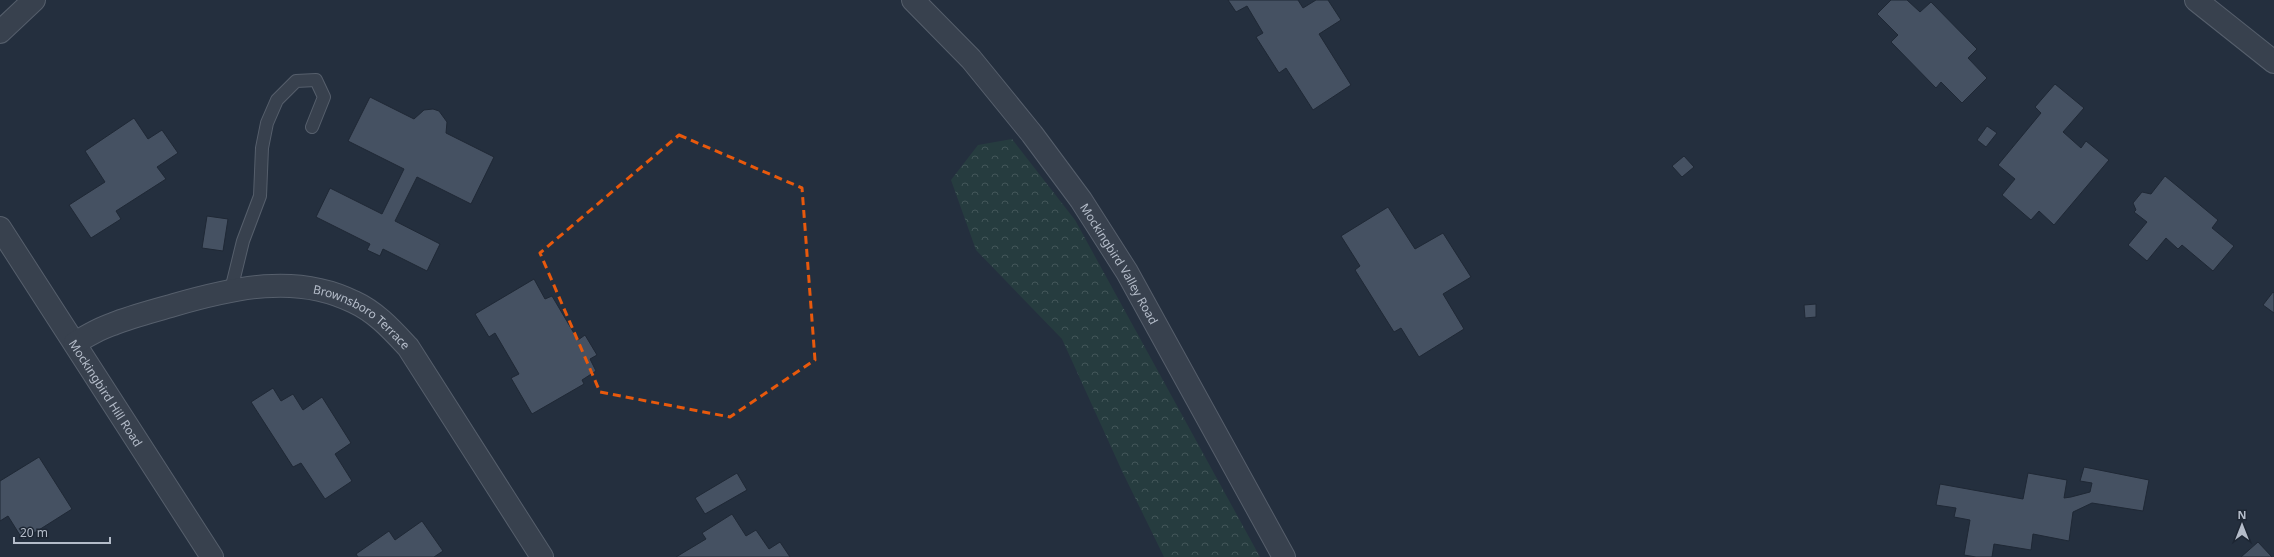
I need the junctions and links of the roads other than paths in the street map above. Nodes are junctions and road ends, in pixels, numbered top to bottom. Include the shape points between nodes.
1 (34, 0) edge
2 (913, 0) edge
3 (2196, 0) edge
4 (0, 32) edge
5 (2274, 62) edge
6 (312, 127) dead end
7 (0, 228) edge
8 (231, 290) junction
9 (75, 343) junction
10 (212, 557) edge
11 (542, 557) edge
12 (1284, 557) edge

1 - 4 street
2 - 12 street, Mockingbird Valley Road via 971,59 1032,134 1080,200 1130,278
3 - 5 street
6 - 8 lane via 324,97 316,80 296,81 277,100 267,123 262,148 260,196 243,241
7 - 9 street, Mockingbird Hill Road
8 - 9 street, Brownsboro Terrace via 112,324
8 - 11 street, Brownsboro Terrace via 266,285 314,288 355,302 385,323 408,346
9 - 10 street, Mockingbird Hill Road

